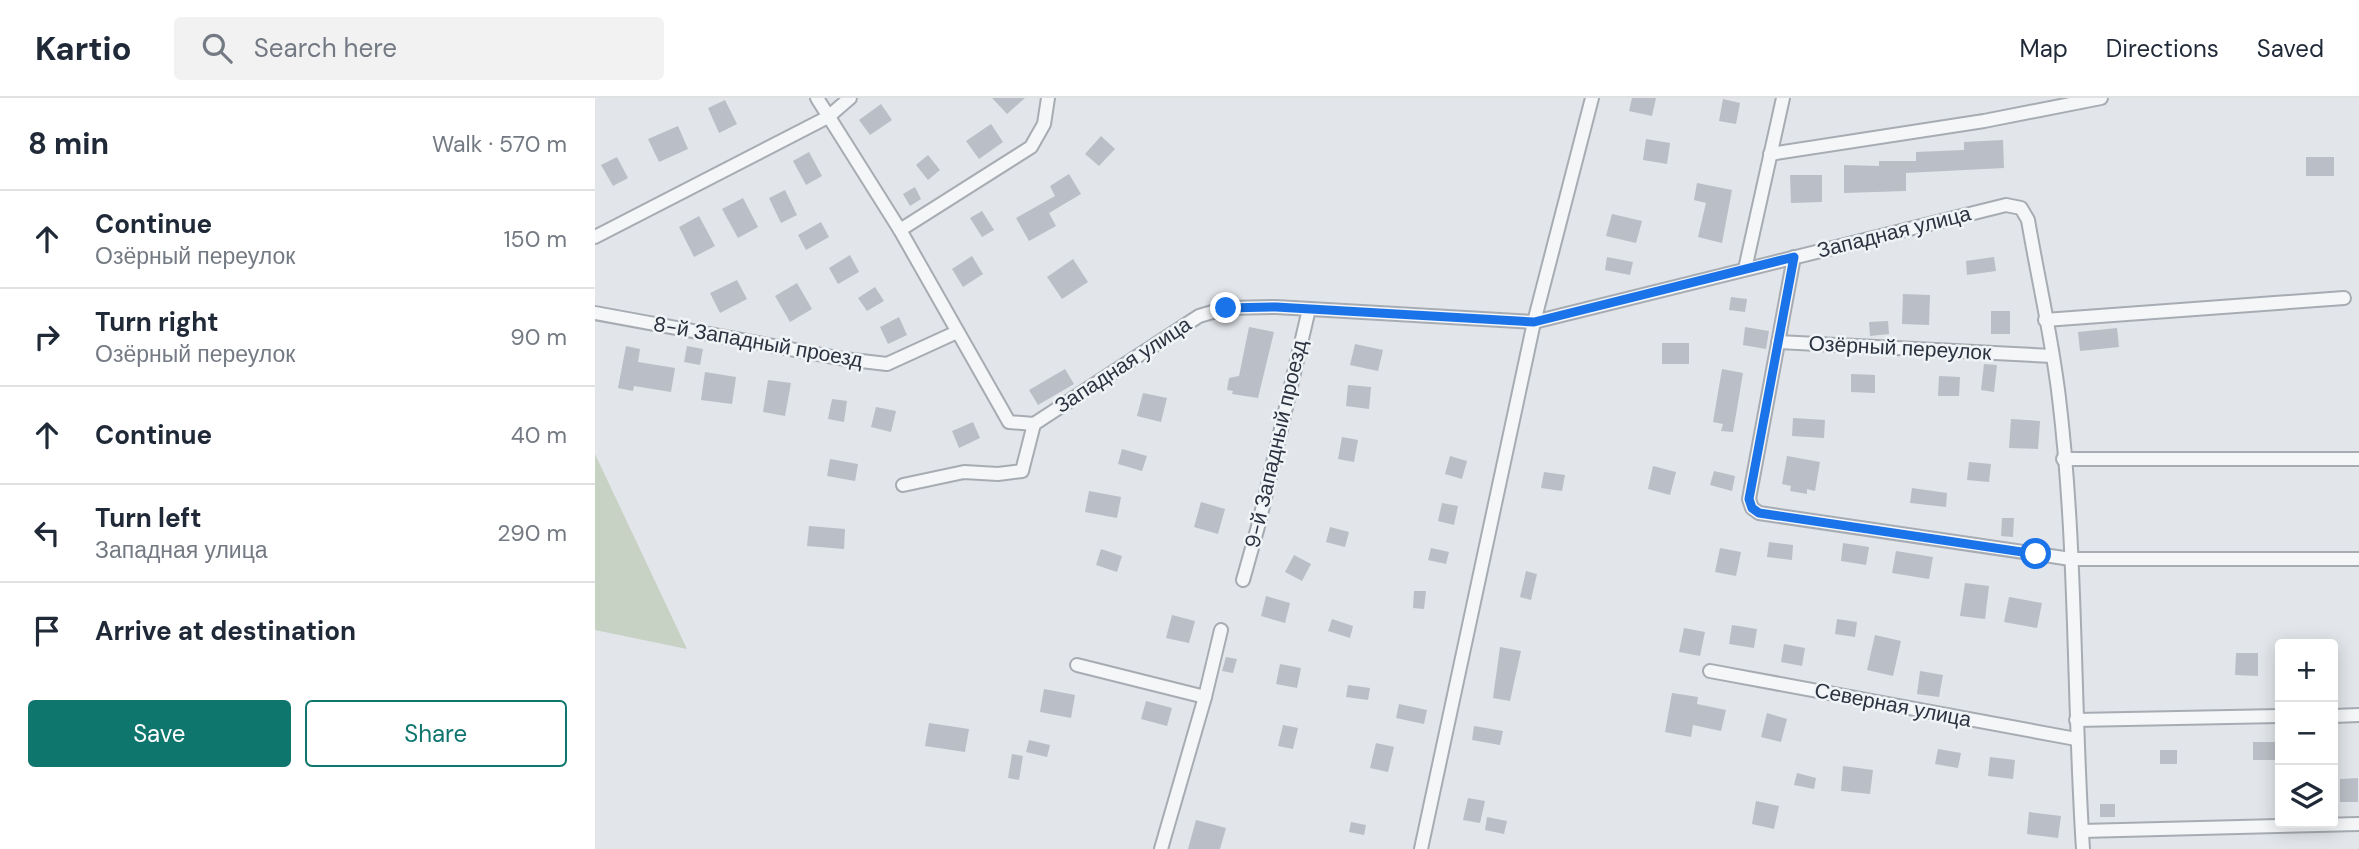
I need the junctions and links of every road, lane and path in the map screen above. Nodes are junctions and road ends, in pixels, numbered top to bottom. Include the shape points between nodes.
1 (817, 98) edge
2 (850, 98) edge
3 (1048, 98) edge
4 (1592, 98) edge
5 (1783, 98) edge
6 (2101, 98) edge
7 (828, 117) junction
8 (1770, 154) junction
9 (899, 230) junction
10 (595, 237) edge
11 (1794, 257) junction
12 (1745, 269) junction
13 (2344, 298) dead end
14 (1309, 309) junction
15 (595, 313) edge
16 (2045, 320) junction
17 (1534, 322) junction
18 (957, 332) junction
19 (1778, 342) junction
20 (2052, 356) junction
21 (1034, 424) junction
22 (2063, 459) junction
23 (2359, 459) edge
24 (903, 485) dead end
25 (2071, 559) junction
26 (2359, 559) edge
27 (1243, 580) dead end
28 (1221, 630) dead end
29 (1077, 665) dead end
30 (1710, 671) dead end
31 (1205, 697) junction
32 (2359, 715) edge
33 (2275, 716) edge
34 (2338, 716) edge
35 (2076, 720) junction
36 (2076, 739) junction
37 (2359, 824) edge
38 (2082, 831) junction
39 (1161, 849) edge
40 (1421, 849) edge
41 (2083, 849) edge

1 - 7 street, Западная улица
2 - 7 street
3 - 9 street via 1044,124 1031,147
4 - 17 street
5 - 8 street
6 - 8 street
7 - 9 street, Западная улица
7 - 10 street
8 - 12 street
9 - 18 street, Западная улица
11 - 12 street, Западная улица
11 - 16 street, Западная улица via 2005,205 2021,208 2028,220
11 - 19 street
12 - 17 street, Западная улица
13 - 16 street
14 - 17 street, Западная улица
14 - 21 street, Западная улица via 1226,308 1199,316
14 - 27 street, 9-й Западный проезд
15 - 18 street, 8-й Западный проезд via 887,364
16 - 20 street
17 - 40 street
18 - 21 street, Западная улица via 1009,422
19 - 20 street, Озёрный переулок
19 - 25 street, Озёрный переулок via 1749,499 1752,508 1759,513
20 - 22 street
21 - 24 street via 1022,471 964,472
22 - 23 street
22 - 25 street
25 - 26 street
25 - 35 street
28 - 31 street
29 - 31 street
30 - 36 street, Северная улица
31 - 39 street
32 - 34 street
33 - 35 street
35 - 36 street
36 - 38 street
37 - 38 street
38 - 41 street

